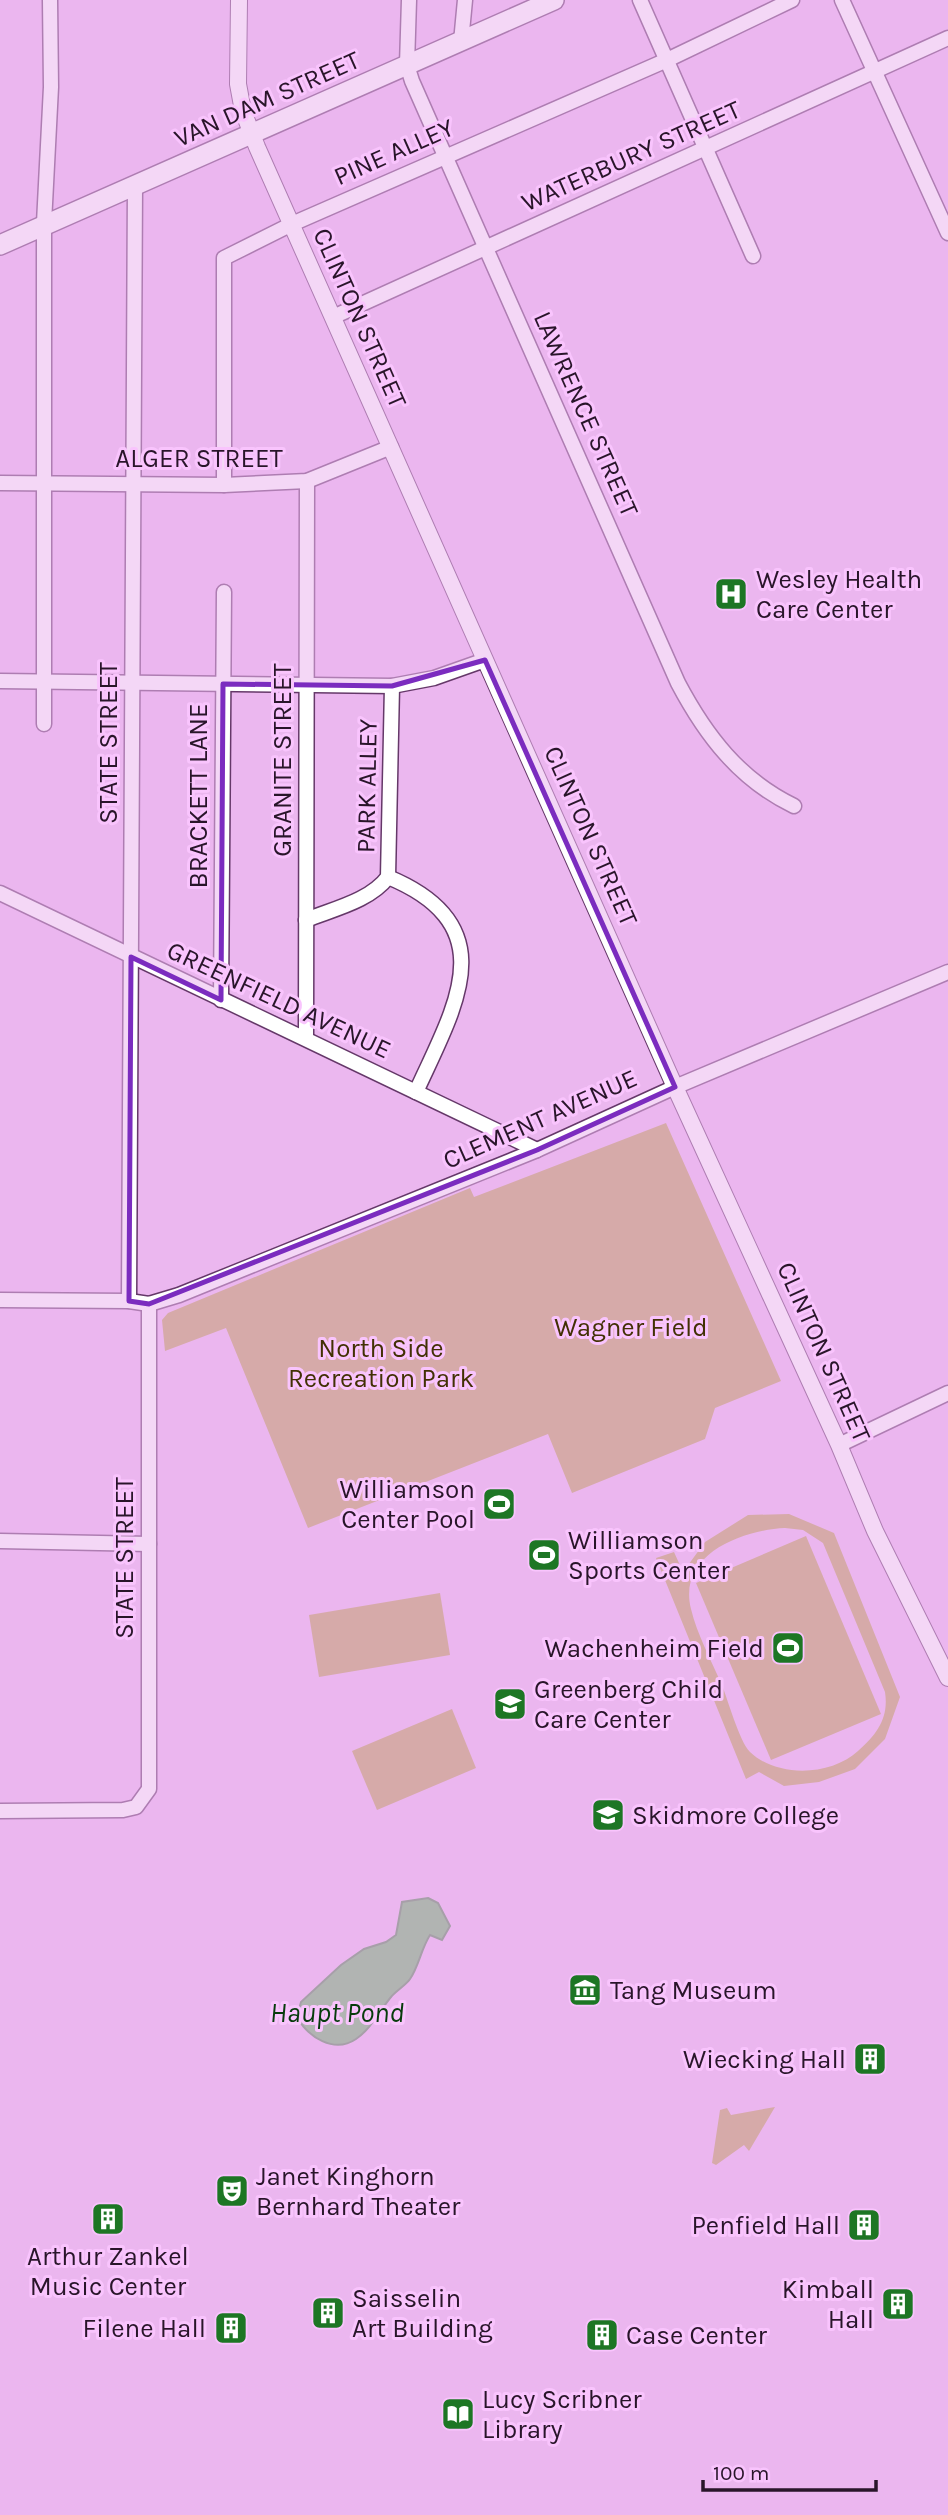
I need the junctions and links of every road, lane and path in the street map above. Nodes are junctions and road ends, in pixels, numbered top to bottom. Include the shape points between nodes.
1 (50, 0) edge
2 (239, 0) edge
3 (409, 0) edge
4 (465, 0) edge
5 (554, 0) edge
6 (640, 0) edge
7 (792, 0) edge
8 (842, 0) edge
9 (948, 38) edge
10 (461, 41) junction
11 (667, 60) junction
12 (407, 65) junction
13 (874, 74) junction
14 (253, 135) junction
15 (706, 148) junction
16 (444, 157) junction
17 (135, 185) junction
18 (44, 223) junction
19 (292, 224) junction
20 (948, 233) edge
21 (0, 244) edge
22 (487, 248) junction
23 (753, 256) dead end
24 (333, 317) junction
25 (391, 447) junction
26 (307, 481) junction
27 (44, 482) junction
28 (0, 483) edge
29 (132, 483) junction
30 (224, 485) junction
31 (224, 592) dead end
32 (485, 660) junction
33 (0, 681) edge
34 (133, 682) junction
35 (44, 683) junction
36 (223, 684) junction
37 (307, 684) junction
38 (393, 685) junction
39 (44, 724) dead end
40 (794, 806) dead end
41 (388, 877) junction
42 (0, 893) edge
43 (306, 920) junction
44 (131, 957) junction
45 (947, 975) edge
46 (221, 1000) junction
47 (306, 1038) junction
48 (675, 1087) junction
49 (416, 1092) junction
50 (537, 1150) junction
51 (0, 1300) edge
52 (129, 1301) junction
53 (149, 1304) junction
54 (948, 1393) edge
55 (839, 1445) junction
56 (0, 1541) edge
57 (149, 1544) junction
58 (948, 1678) edge
59 (0, 1811) edge

1 - 18 street
2 - 14 street, CLINTON STREET via 238,84
3 - 12 street, LAWRENCE STREET
4 - 10 street
5 - 10 main road, VAN DAM STREET
6 - 11 street
7 - 11 street, PINE ALLEY
8 - 13 street
9 - 13 street, WATERBURY STREET
10 - 12 main road, VAN DAM STREET
11 - 15 street
11 - 16 street, PINE ALLEY
12 - 14 main road, VAN DAM STREET
12 - 16 street, LAWRENCE STREET
13 - 15 street, WATERBURY STREET
13 - 20 street
14 - 17 main road, VAN DAM STREET
14 - 19 street, CLINTON STREET
15 - 22 street, WATERBURY STREET
15 - 23 street
16 - 19 street, PINE ALLEY
16 - 22 street, LAWRENCE STREET
17 - 18 main road, VAN DAM STREET
17 - 29 street, STATE STREET
18 - 21 main road, VAN DAM STREET
18 - 27 street
19 - 24 street, CLINTON STREET
19 - 30 street, PINE ALLEY via 224,258
22 - 24 street, WATERBURY STREET
22 - 40 street, LAWRENCE STREET via 691,707 738,768
24 - 25 street, CLINTON STREET
25 - 26 street, ALGER STREET
25 - 32 street, CLINTON STREET
26 - 30 street, ALGER STREET
26 - 37 street, GRANITE STREET
27 - 28 street, ALGER STREET
27 - 29 street, ALGER STREET
27 - 35 street
29 - 30 street, ALGER STREET
29 - 34 street, STATE STREET
31 - 36 street, BRACKETT LANE
32 - 38 street via 434,678
32 - 48 street, CLINTON STREET
33 - 35 street
34 - 35 street
34 - 36 street
34 - 44 street, STATE STREET
35 - 39 street
36 - 37 street
36 - 46 street, BRACKETT LANE
37 - 38 street
37 - 43 street, GRANITE STREET
38 - 41 street, PARK ALLEY
41 - 43 street, PARK ALLEY via 355,901
41 - 49 street via 427,898 446,917 464,969 459,996
42 - 44 street, GREENFIELD AVENUE
43 - 47 street, GRANITE STREET
44 - 46 street, GREENFIELD AVENUE
44 - 52 street, STATE STREET
45 - 48 street, CLEMENT AVENUE
46 - 47 street, GREENFIELD AVENUE
47 - 49 street, GREENFIELD AVENUE
48 - 50 street, CLEMENT AVENUE
48 - 55 street, CLINTON STREET
49 - 50 street, GREENFIELD AVENUE
50 - 53 street, CLEMENT AVENUE via 179,1296
51 - 52 street
52 - 53 street
53 - 57 street, STATE STREET
54 - 55 street
55 - 58 street, CLINTON STREET via 875,1531
56 - 57 street
57 - 59 street, STATE STREET via 149,1789 136,1807

